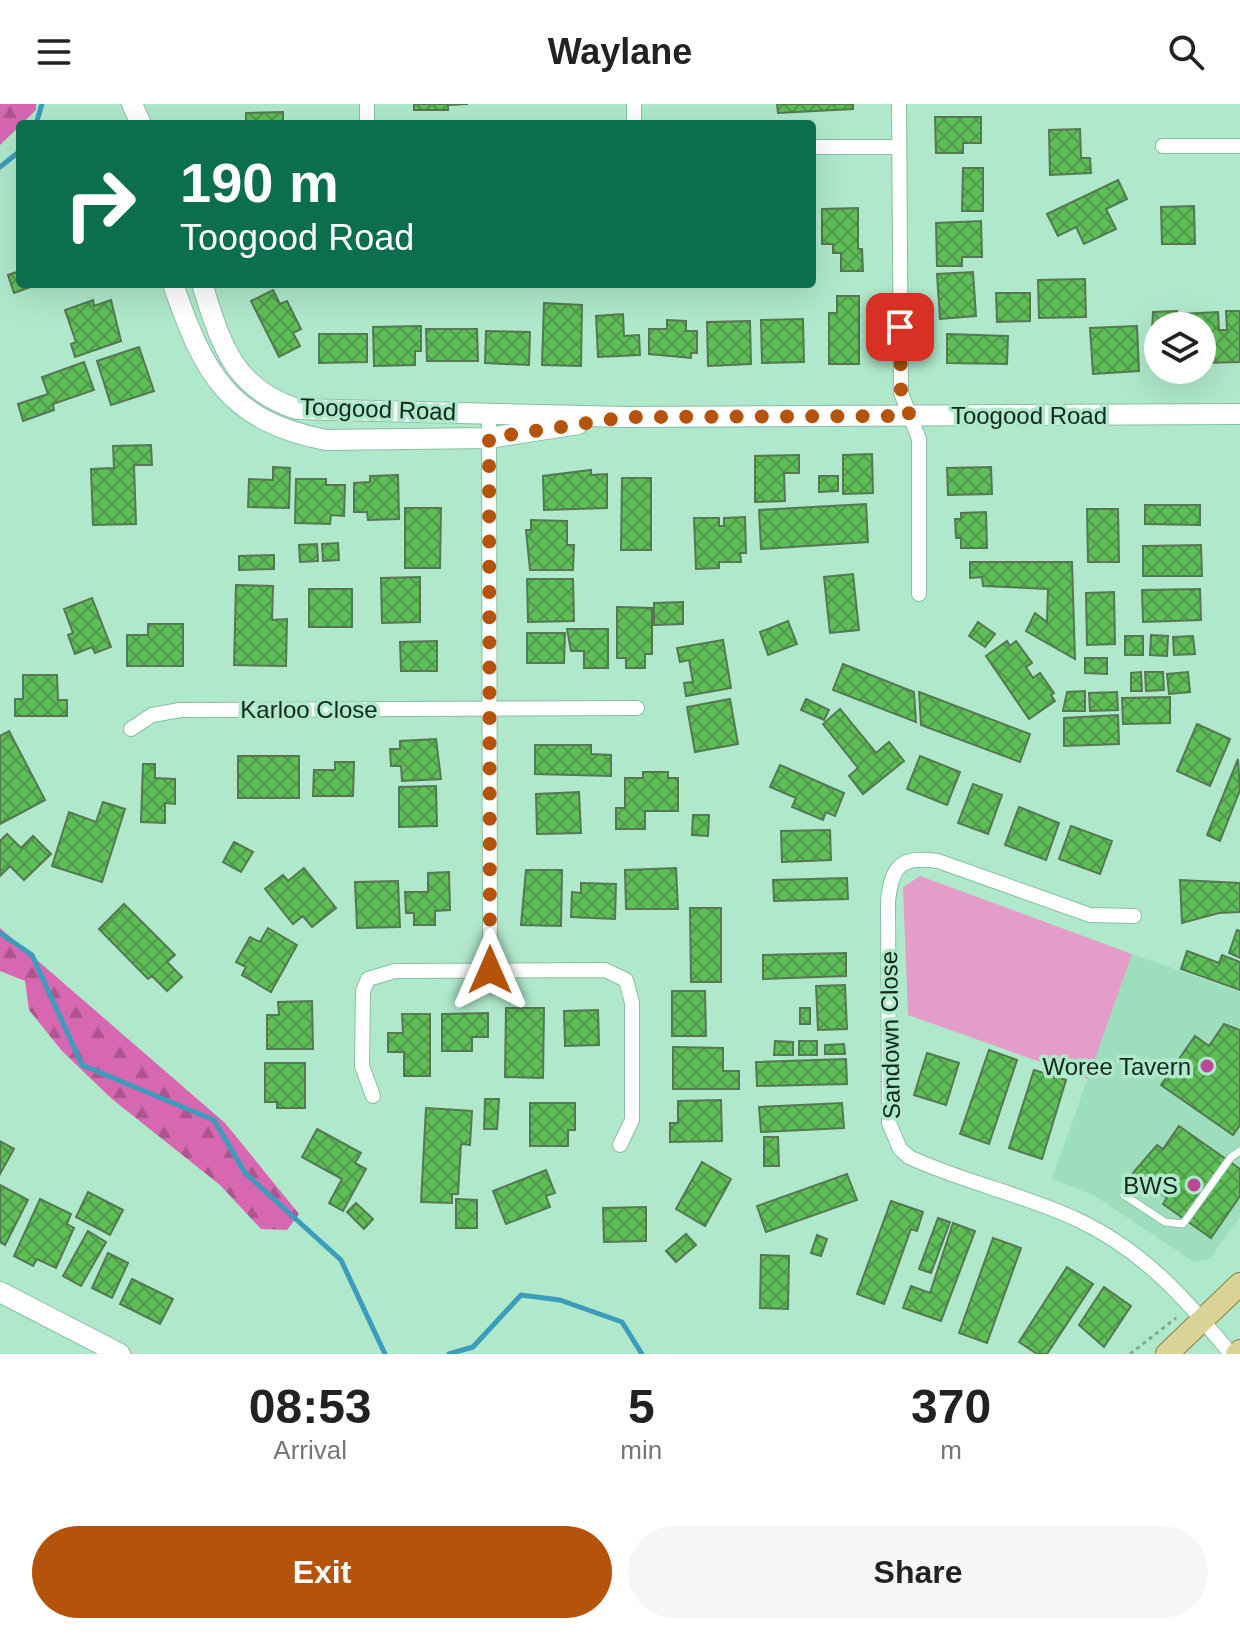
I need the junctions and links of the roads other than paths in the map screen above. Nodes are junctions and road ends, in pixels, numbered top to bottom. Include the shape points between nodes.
1 (899, 104) edge
2 (1163, 146) dead end
3 (1240, 146) edge
4 (816, 147) edge
5 (899, 147) junction
6 (174, 288) edge
7 (204, 288) edge
8 (489, 412) junction
9 (1240, 414) edge
10 (910, 416) junction
11 (626, 417) junction
12 (489, 438) junction
13 (919, 594) dead end
14 (491, 708) junction
15 (637, 708) dead end
16 (131, 729) dead end
17 (1134, 916) dead end
18 (490, 970) junction
19 (373, 1096) dead end
20 (620, 1145) dead end
21 (1240, 1151) edge
22 (1124, 1195) dead end
23 (1240, 1284) edge
24 (0, 1292) edge
25 (1204, 1321) junction
26 (1236, 1353) edge
27 (120, 1354) edge
28 (1167, 1354) edge

1 - 5 street
2 - 3 street
4 - 5 street
5 - 10 street via 901,393
6 - 12 street, Toogood Road via 206,367 246,409 274,425 326,440
7 - 8 street, Toogood Road via 230,358 259,392 277,402 297,409
8 - 11 street, Toogood Road
8 - 12 street
9 - 10 street, Toogood Road
10 - 11 street, Toogood Road
10 - 13 street via 919,439
11 - 12 street, Toogood Road
12 - 14 street
14 - 15 street, Karloo Close
14 - 16 street, Karloo Close via 180,710 152,715
14 - 18 street
17 - 25 street, Sandown Close via 1090,915 938,861 904,862 891,877 888,901 889,1123 909,1157 1075,1219 1127,1249 1172,1283
18 - 19 street via 395,971 368,979 363,991 362,1066
18 - 20 street via 605,970 626,980 632,1003 632,1120
21 - 22 lane via 1183,1224 1165,1222
23 - 25 main road
24 - 27 street
25 - 26 street, Sandown Close
25 - 28 main road

